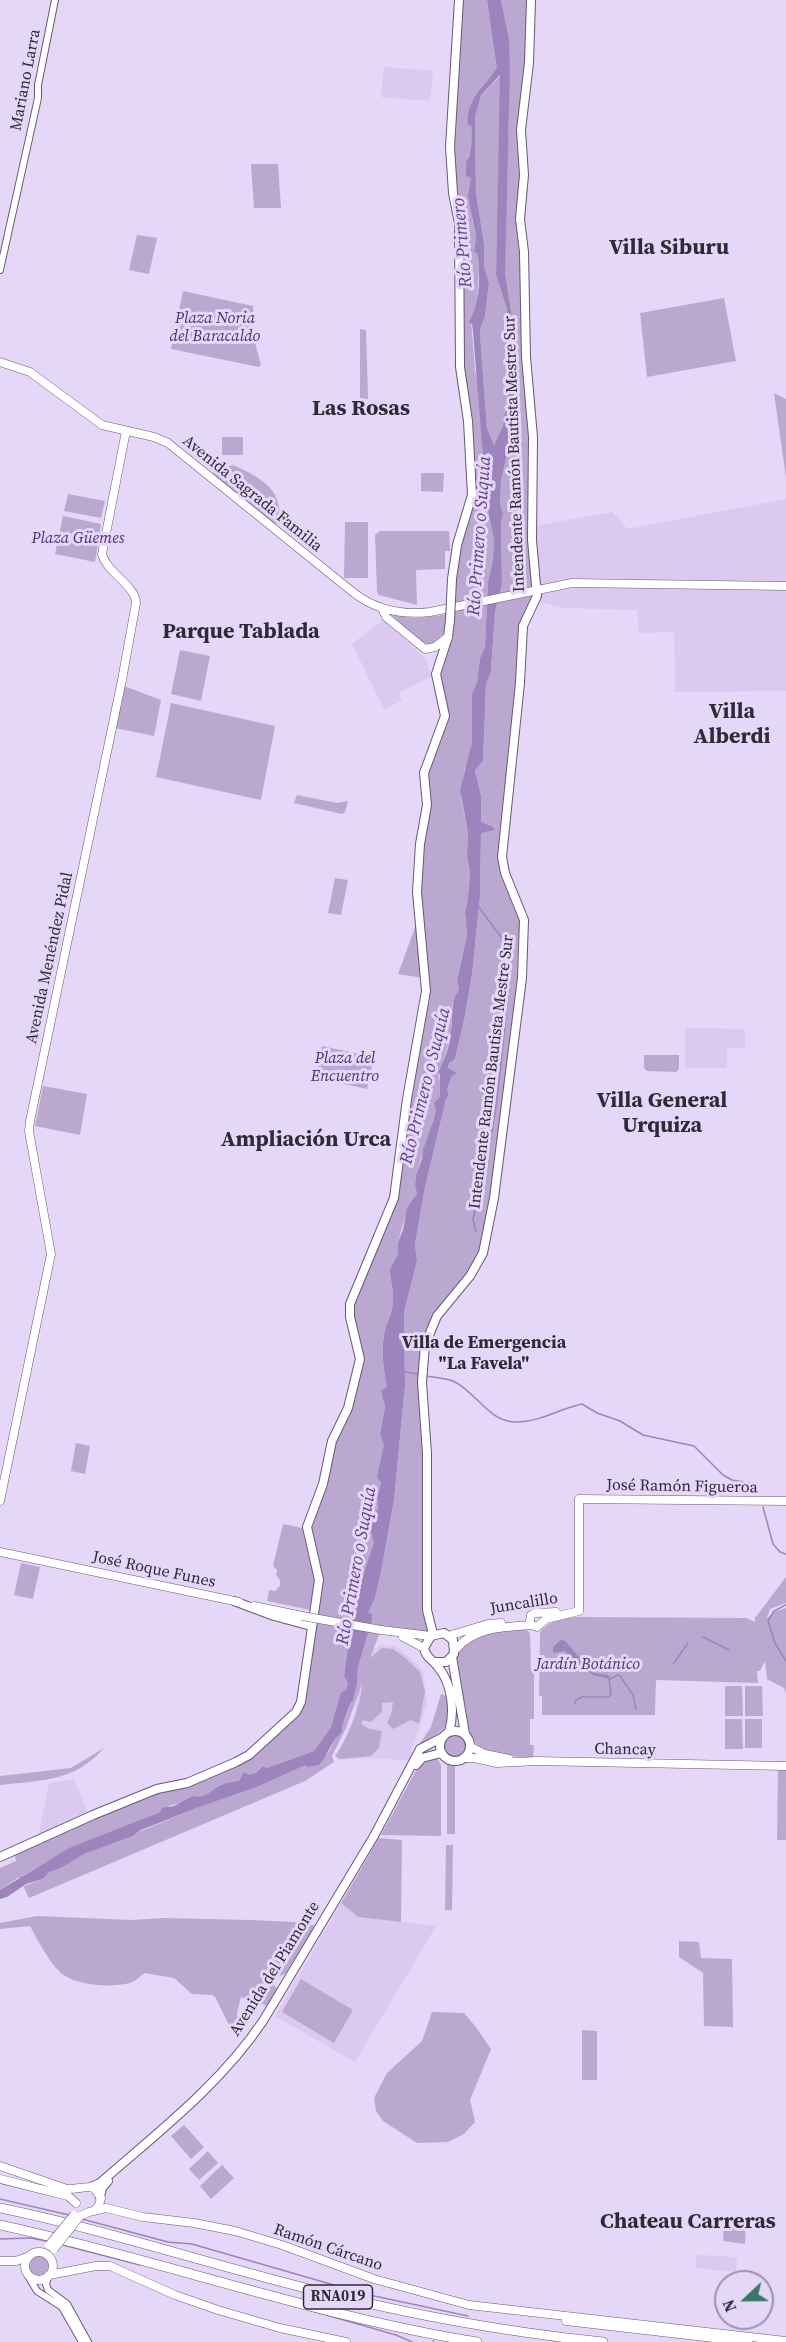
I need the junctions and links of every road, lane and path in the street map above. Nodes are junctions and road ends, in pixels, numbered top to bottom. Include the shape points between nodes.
1 (55, 0) edge
2 (459, 0) edge
3 (531, 0) edge
4 (0, 270) edge
5 (0, 362) edge
6 (126, 431) junction
7 (786, 584) edge
8 (532, 591) junction
9 (382, 608) junction
10 (448, 637) junction
11 (0, 1501) edge
12 (786, 1501) edge
13 (0, 1552) edge
14 (234, 1601) junction
15 (579, 1611) junction
16 (539, 1614) junction
17 (530, 1623) junction
18 (542, 1623) junction
19 (311, 1626) junction
20 (381, 1630) junction
21 (432, 1635) junction
22 (448, 1636) junction
23 (424, 1648) junction
24 (453, 1654) junction
25 (434, 1662) junction
26 (446, 1734) junction
27 (465, 1734) junction
28 (471, 1747) junction
29 (441, 1753) junction
30 (464, 1758) junction
31 (522, 1761) junction
32 (786, 1766) edge
33 (0, 1857) edge
34 (0, 2166) edge
35 (0, 2179) edge
36 (91, 2187) junction
37 (81, 2189) junction
38 (101, 2197) junction
39 (77, 2204) junction
40 (0, 2208) edge
41 (91, 2211) junction
42 (123, 2211) junction
43 (77, 2216) junction
44 (0, 2225) edge
45 (52, 2247) junction
46 (38, 2252) junction
47 (28, 2256) junction
48 (4, 2261) edge
49 (52, 2261) junction
50 (72, 2271) junction
51 (26, 2272) junction
52 (48, 2276) junction
53 (523, 2312) junction
54 (768, 2337) edge
55 (474, 2341) edge
56 (786, 2341) edge
57 (82, 2342) edge
58 (88, 2342) edge
59 (346, 2342) edge
60 (603, 2342) edge
61 (748, 2342) edge

1 - 4 street, Mariano Larra
2 - 10 main road, bridge via 450,147 459,223 460,367 472,495 457,545
3 - 8 main road, Intendente Ramón Bautista Mestre Sur via 530,63 521,130 524,175 520,219 532,436
5 - 6 main road, Avenida Sagrada Familia via 30,372 102,426
6 - 9 main road, Avenida Sagrada Familia via 168,443 354,593
6 - 11 main road, Avenida Menéndez Pidal via 102,554 135,595 136,603 30,1121 51,1254
7 - 8 main road via 644,581 572,583
8 - 9 main road, Avenida Sagrada Familia via 415,613
8 - 21 main road, Intendente Ramón Bautista Mestre Sur via 535,603 523,626 502,857 525,927 522,978 494,1198 483,1253 470,1276 441,1310 425,1345 422,1382 428,1455 427,1610
9 - 10 main road via 386,617 425,649
10 - 19 main road via 435,674 445,716 424,773 427,805 418,906 426,991 394,1198 350,1304 360,1359 348,1408 332,1441 325,1478 307,1527 319,1576
12 - 15 main road, José Ramón Figueroa via 579,1499
13 - 14 main road, José Roque Funes
14 - 19 main road
14 - 20 main road, José Roque Funes, bridge
15 - 16 main road, Juncalillo
15 - 18 main road, Juncalillo
16 - 17 main road, Juncalillo via 533,1614
16 - 18 main road
17 - 18 main road, Juncalillo via 537,1627
17 - 22 main road, Juncalillo via 488,1624
17 - 24 main road, Juncalillo via 483,1630 467,1638
19 - 33 main road via 298,1708 249,1755 187,1784 157,1789 93,1815
20 - 21 main road
20 - 23 main road
21 - 22 main road
21 - 23 main road
22 - 24 main road via 453,1640
23 - 25 main road
24 - 25 main road via 446,1662
24 - 27 main road
25 - 26 main road via 444,1675 448,1690 452,1716
26 - 27 main road
26 - 29 main road via 440,1744
26 - 36 main road, Avenida del Piamonte via 420,1749 374,1836 245,2047 201,2094
27 - 28 main road
28 - 30 main road
28 - 31 main road
29 - 30 main road via 453,1762
29 - 38 main road, Avenida del Piamonte via 422,1758 416,1765 378,1837 245,2052 198,2103 105,2183
30 - 31 main road, Chancay via 497,1763
31 - 32 main road, Chancay
34 - 37 main road via 67,2189
35 - 39 main road via 68,2196
36 - 37 main road
36 - 38 main road
37 - 39 main road
38 - 41 main road via 99,2205
38 - 42 main road, Ramón Cárcano
39 - 41 main road via 82,2210
39 - 43 main road
40 - 60 highway, RNA019 via 113,2234 382,2307 500,2329
41 - 42 main road, Ramón Cárcano
41 - 43 main road
42 - 53 main road, Ramón Cárcano via 235,2231 374,2279 469,2305
43 - 45 main road, bridge
44 - 55 highway, RNA019 via 323,2310
45 - 46 main road
45 - 49 main road
46 - 47 main road
46 - 49 main road via 46,2253
47 - 48 main road via 19,2261
47 - 51 main road
48 - 51 main road
49 - 50 main road via 60,2269
49 - 52 main road
50 - 52 main road
50 - 59 main road via 110,2266 226,2313
51 - 52 main road via 36,2280
51 - 57 street via 37,2291 62,2307
52 - 58 street via 46,2287 67,2304
53 - 54 main road, Ramón Cárcano
53 - 61 main road, Ramón Cárcano via 547,2319
54 - 56 main road, Ramón Cárcano

